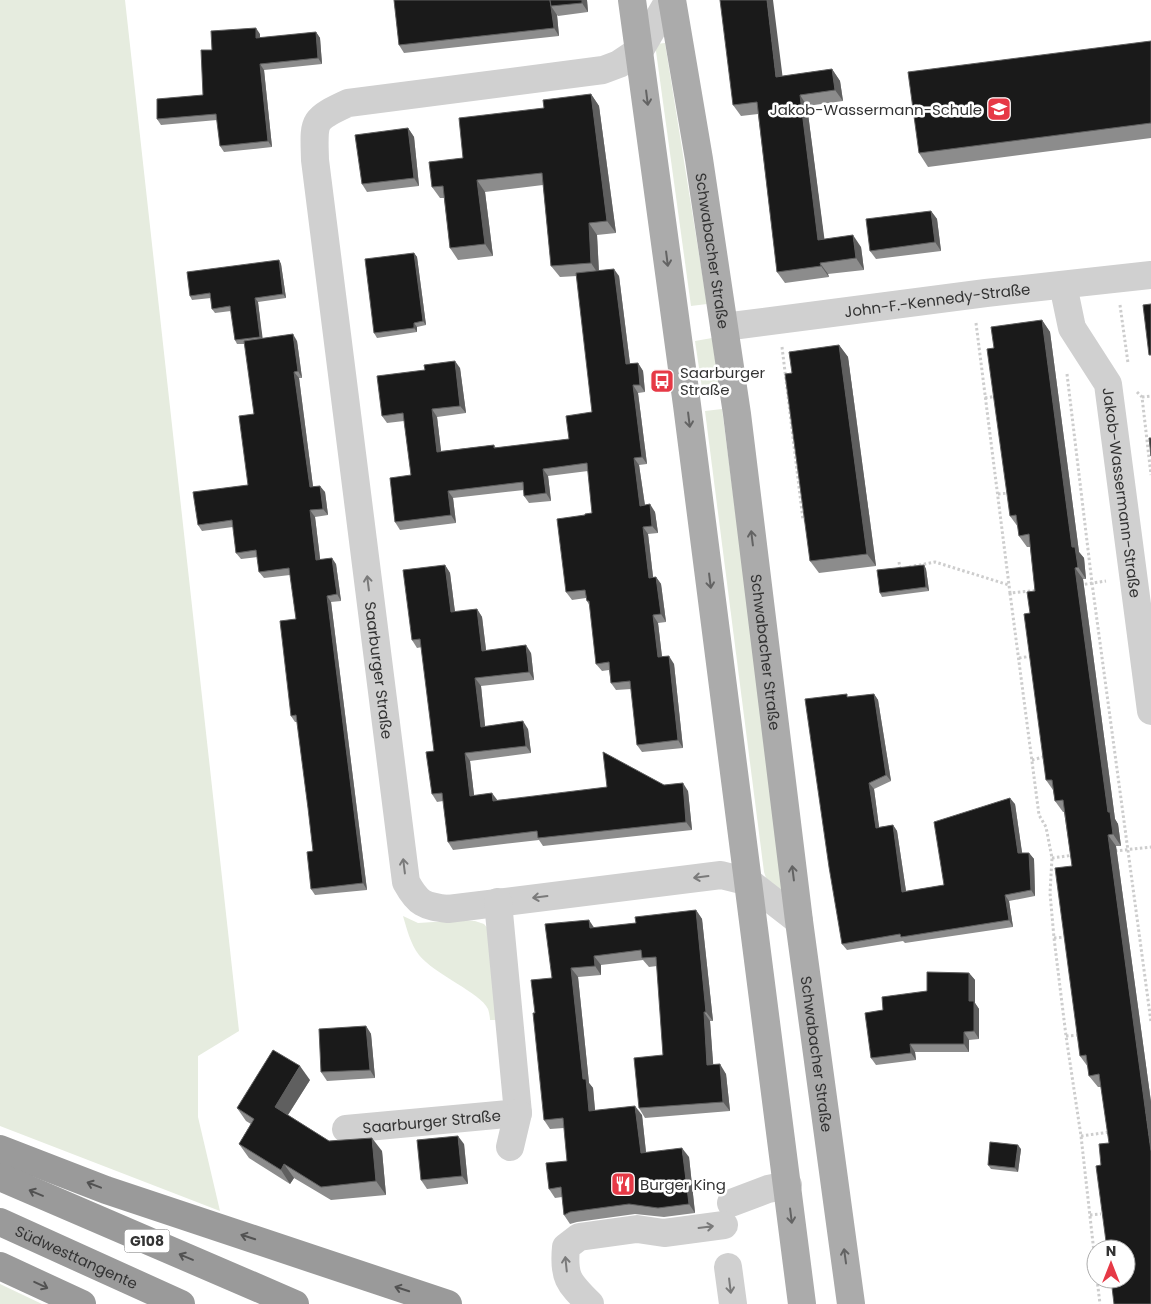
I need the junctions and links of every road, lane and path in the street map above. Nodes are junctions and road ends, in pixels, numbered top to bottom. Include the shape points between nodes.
1 (632, 0) edge
2 (670, 0) edge
3 (640, 50) junction
4 (1151, 275) edge
5 (1064, 285) junction
6 (972, 295) junction
7 (724, 328) junction
8 (778, 341) dead end
9 (1066, 365) dead end
10 (1000, 396) edge
11 (1151, 396) edge
12 (1142, 397) dead end
13 (985, 398) junction
14 (798, 421) edge
15 (791, 422) junction
16 (1012, 492) edge
17 (998, 494) junction
18 (812, 519) edge
19 (899, 562) dead end
20 (1133, 578) junction
21 (1092, 583) junction
22 (1009, 585) junction
23 (1074, 585) edge
24 (1046, 589) edge
25 (1010, 593) junction
26 (1032, 656) edge
27 (1019, 658) junction
28 (1151, 711) edge
29 (1043, 757) edge
30 (1032, 760) junction
31 (1151, 847) edge
32 (1127, 850) junction
33 (1108, 852) edge
34 (1080, 855) edge
35 (1052, 858) junction
36 (749, 882) junction
37 (498, 902) junction
38 (799, 922) junction
39 (1070, 937) edge
40 (1054, 938) junction
41 (1151, 1022) edge
42 (1083, 1034) edge
43 (1066, 1036) junction
44 (518, 1113) junction
45 (346, 1129) dead end
46 (1116, 1132) edge
47 (1081, 1136) junction
48 (510, 1147) dead end
49 (0, 1149) edge
50 (0, 1177) edge
51 (788, 1185) junction
52 (1101, 1214) edge
53 (1090, 1215) junction
54 (0, 1222) edge
55 (1093, 1239) edge
56 (0, 1266) edge
57 (728, 1267) dead end
58 (1098, 1289) edge
59 (82, 1304) edge
60 (181, 1304) edge
61 (295, 1304) edge
62 (448, 1304) edge
63 (590, 1304) edge
64 (733, 1304) edge
65 (802, 1304) edge
66 (851, 1304) edge
67 (1100, 1304) edge

1 - 3 main road
2 - 3 street, Saarburger Straße
2 - 7 main road, Schwabacher Straße via 699,159
3 -> 36 main road
37 -> 3 street, Saarburger Straße via 448,909 428,906 414,896 406,882 314,135 324,114 348,103 603,70
4 - 5 street, John-F.-Kennedy-Straße
5 - 6 street, John-F.-Kennedy-Straße
5 - 20 street, Jakob-Wassermann-Straße via 1072,328 1108,384
6 - 7 street, John-F.-Kennedy-Straße
6 - 13 path
38 -> 7 main road, Schwabacher Straße
8 - 15 path via 782,344
9 - 21 path
10 - 13 path
11 - 12 path
13 - 17 path
14 - 15 path
15 - 18 path via 803,520
16 - 17 path
17 - 22 path
19 - 22 path via 900,568 936,562
20 - 21 path
20 - 28 street, Jakob-Wassermann-Straße
21 - 23 path
21 - 32 path
22 - 25 path
24 - 25 path
25 - 27 path
26 - 27 path
27 - 30 path
29 - 30 path
30 - 35 path via 1040,815 1046,827
31 - 32 path
32 - 33 path
32 - 41 path
34 - 35 path
35 - 40 path via 1050,893
36 -> 37 street, Saarburger Straße via 721,875
36 - 38 street, Saarburger Straße
36 - 51 main road
37 - 44 street, Saarburger Straße
66 -> 38 main road, Schwabacher Straße
39 - 40 path
40 - 43 path
42 - 43 path
43 - 47 path
44 - 45 street, Saarburger Straße
44 - 48 street, Saarburger Straße
46 - 47 path
47 - 53 path
62 -> 49 highway via 106,1190
61 -> 50 highway, G108
63 -> 51 street via 570,1284 564,1265 566,1246 579,1237 637,1229 664,1233 727,1214 768,1189
51 -> 65 main road
52 - 53 path
53 - 55 path
54 - 60 highway, Südwesttangente
56 -> 59 highway
57 -> 64 street
58 - 67 path

